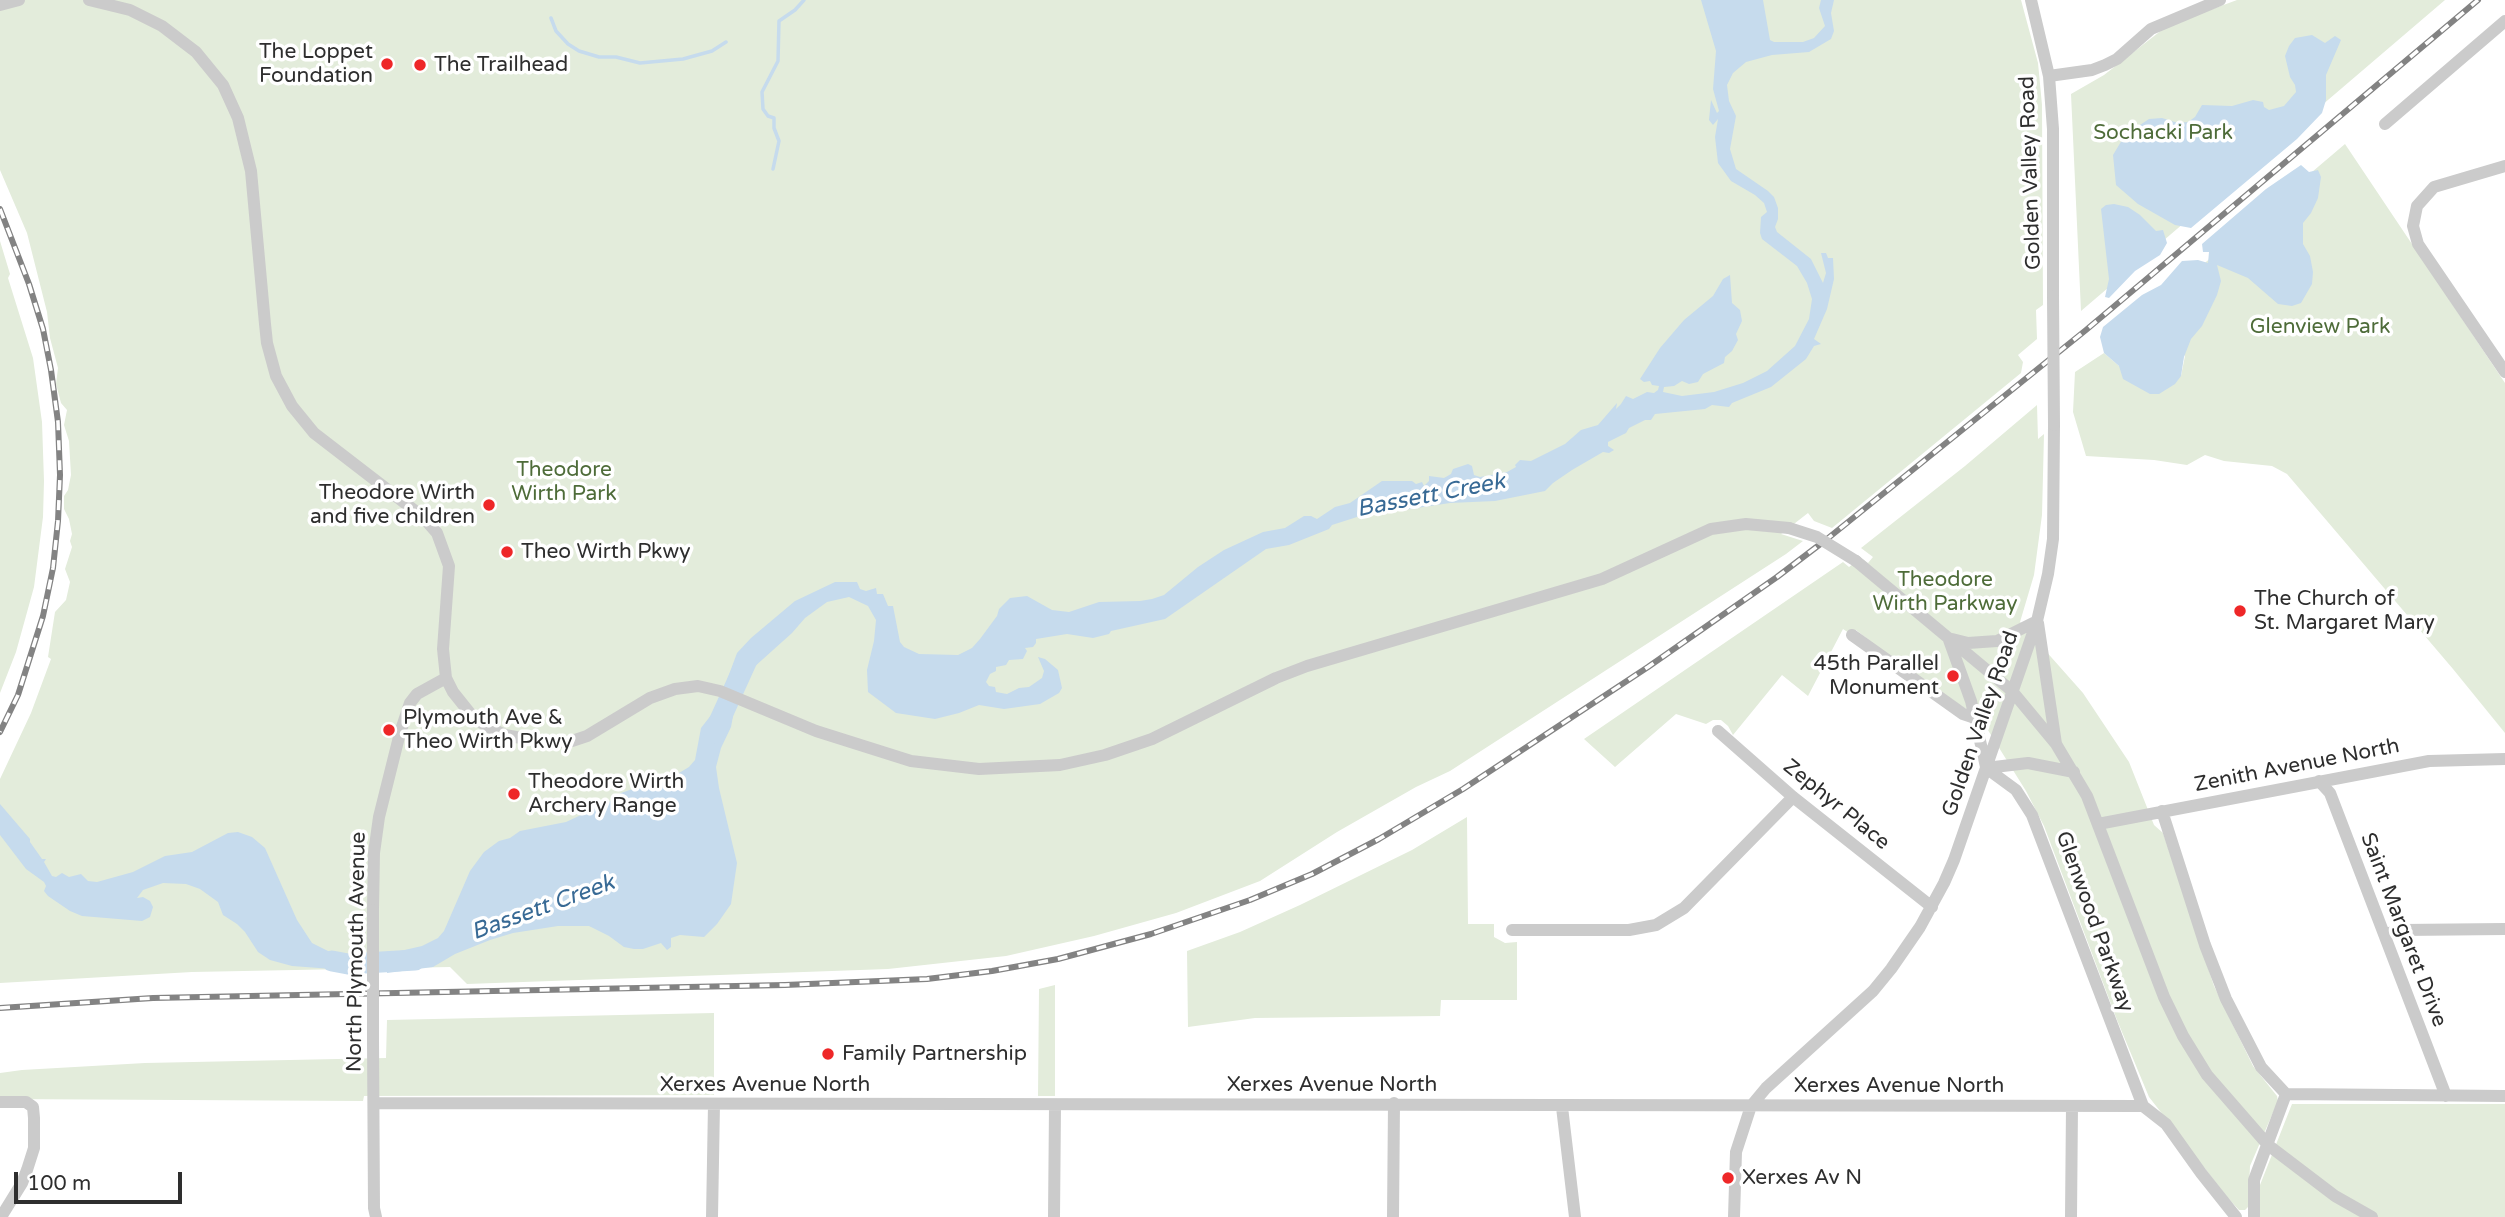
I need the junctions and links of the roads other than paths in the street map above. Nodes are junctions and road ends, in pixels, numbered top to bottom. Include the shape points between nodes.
1 (19, 0) edge
2 (89, 0) edge
3 (2031, 0) edge
4 (2220, 0) edge
5 (0, 5) edge
6 (2505, 21) edge
7 (2049, 76) junction
8 (2385, 124) dead end
9 (2505, 166) edge
10 (2505, 372) edge
11 (2037, 621) junction
12 (1852, 635) dead end
13 (1949, 639) junction
14 (446, 678) junction
15 (2012, 691) junction
16 (1975, 718) junction
17 (1718, 731) dead end
18 (2056, 744) junction
19 (2505, 759) edge
20 (1986, 768) junction
21 (2074, 772) junction
22 (2319, 781) junction
23 (1793, 797) junction
24 (2162, 811) junction
25 (2098, 824) junction
26 (1932, 907) junction
27 (2505, 929) edge
28 (1511, 930) dead end
29 (2384, 934) junction
30 (2286, 1094) junction
31 (2446, 1096) junction
32 (2505, 1096) edge
33 (0, 1102) edge
34 (375, 1103) junction
35 (1394, 1103) junction
36 (714, 1104) junction
37 (1055, 1105) junction
38 (2072, 1105) junction
39 (1751, 1106) junction
40 (2143, 1106) junction
41 (1562, 1107) junction
42 (2268, 1145) junction
43 (373, 1214) edge
44 (1, 1217) edge
45 (712, 1217) edge
46 (1054, 1217) edge
47 (1393, 1217) edge
48 (1574, 1217) edge
49 (1734, 1217) edge
50 (2071, 1217) edge
51 (2236, 1217) edge
52 (2254, 1217) edge
53 (2372, 1217) edge

1 - 5 street
2 - 14 street via 130,10 177,36 211,68 230,99 251,171 265,324 276,376 314,433 423,517 437,533 449,566 443,649
3 - 7 street, Golden Valley Road
4 - 7 street via 2151,29 2105,65
6 - 8 street
7 - 11 street, Golden Valley Road, bridge via 2053,129 2053,539
9 - 10 street via 2434,187 2420,200 2413,218 2418,244
11 - 13 street via 1997,641
11 - 15 street, Golden Valley Road
11 - 18 street
12 - 16 street
13 - 14 street, bridge via 1836,547 1788,528 1746,524 1711,529 1602,579 1307,666 1152,738 1080,762 1032,768 979,769 911,761 698,686 650,698 587,736 548,743 488,727 461,705
13 - 15 street
13 - 16 street
14 - 34 street, North Plymouth Avenue, bridge via 410,703 379,817 373,910
15 - 18 street
15 - 20 street, Golden Valley Road
16 - 20 street
17 - 23 street, Zephyr Place
18 - 21 street
19 - 22 street, Zenith Avenue North via 2429,761
20 - 21 street via 2042,764
20 - 26 street, Golden Valley Road
20 - 40 street, Glenwood Parkway via 2016,790 2032,815
21 - 25 street
22 - 24 street, Zenith Avenue North
22 - 29 street, Saint Margaret Drive via 2330,793
23 - 26 street, Zephyr Place
23 - 28 street via 1690,902 1656,925 1629,930
24 - 25 street, Zenith Avenue North
24 - 30 street via 2226,999 2261,1067
25 - 42 street via 2183,1036 2220,1091
26 - 39 street, Golden Valley Road via 1873,990
27 - 29 street
29 - 31 street, Saint Margaret Drive
30 - 31 street
30 - 42 street
31 - 32 street
33 - 44 street via 26,1102 33,1107 34,1148 22,1183
34 - 36 street, Xerxes Avenue North
34 - 43 street, North Plymouth Avenue
35 - 37 street, Xerxes Avenue North
35 - 41 street, Xerxes Avenue North
35 - 47 street
36 - 37 street, Xerxes Avenue North
36 - 45 street
37 - 46 street
38 - 39 street, Xerxes Avenue North
38 - 40 street, Xerxes Avenue North
38 - 50 street
39 - 41 street, Xerxes Avenue North
39 - 49 street, Golden Valley Road via 1736,1152
40 - 51 street via 2166,1124
41 - 48 street
42 - 52 street via 2254,1180
42 - 53 street

